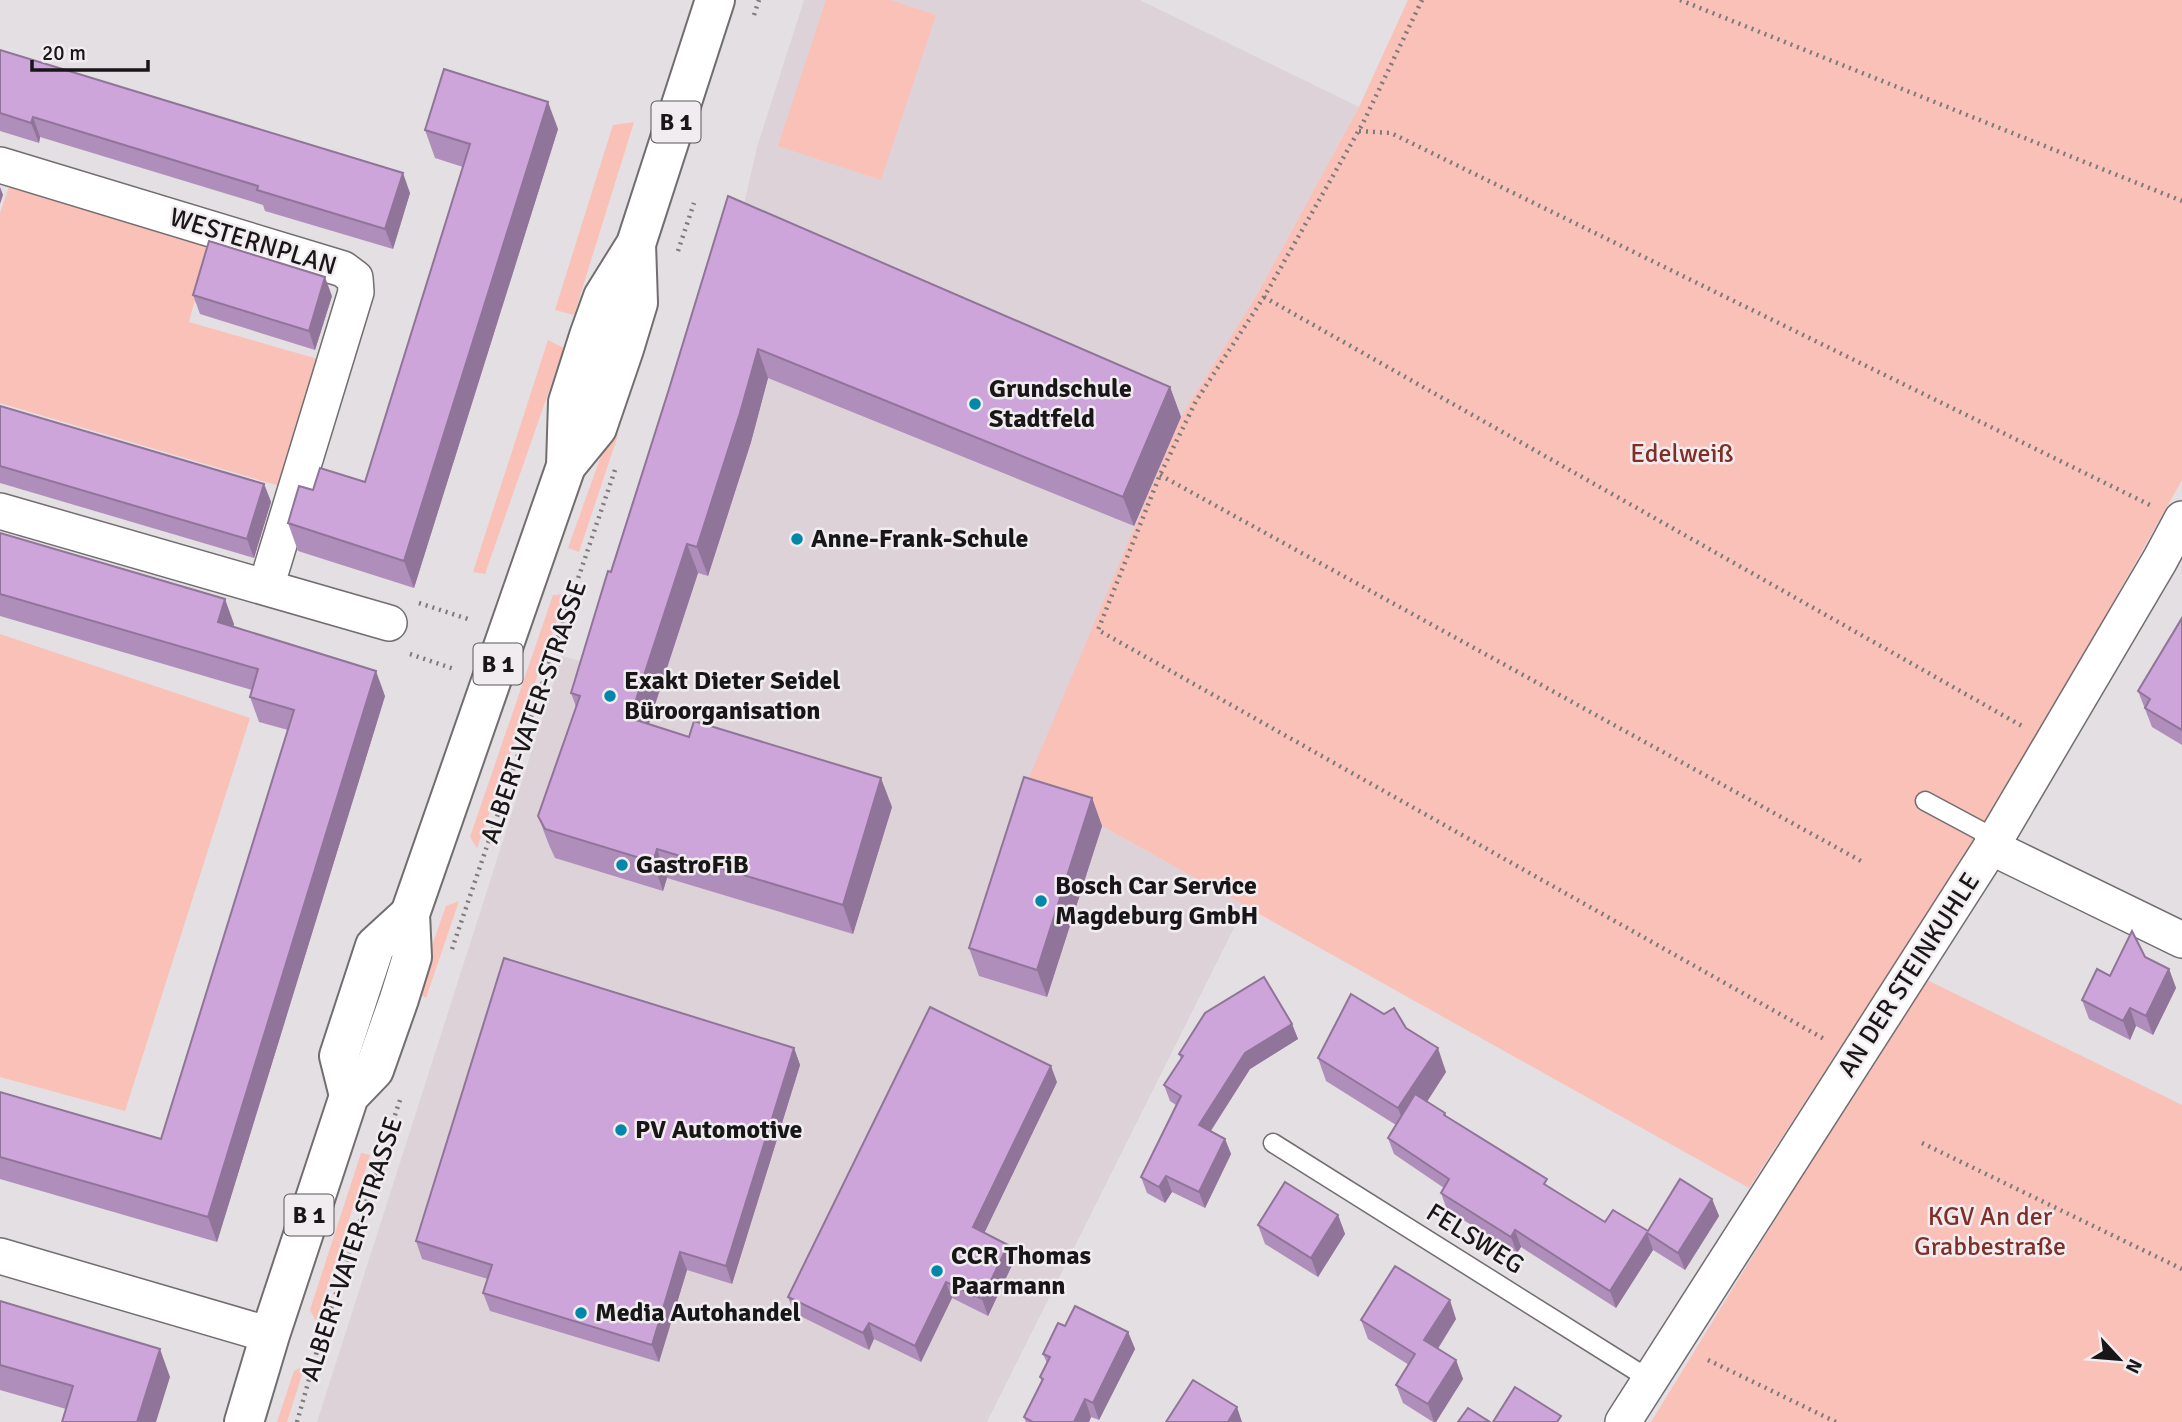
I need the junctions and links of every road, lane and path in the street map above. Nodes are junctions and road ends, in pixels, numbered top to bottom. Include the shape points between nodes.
1 (715, 0) edge
2 (759, 0) edge
3 (1422, 0) edge
4 (1680, 0) edge
5 (751, 25) dead end
6 (1359, 131) junction
7 (0, 165) edge
8 (694, 201) dead end
9 (2182, 201) edge
10 (674, 263) dead end
11 (1264, 297) junction
12 (619, 458) dead end
13 (1160, 475) junction
14 (0, 511) edge
15 (2167, 513) edge
16 (266, 587) junction
17 (389, 624) dead end
18 (2026, 729) dead end
19 (1924, 801) dead end
20 (1991, 847) junction
21 (1861, 861) dead end
22 (2182, 940) edge
23 (448, 961) dead end
24 (1828, 1041) dead end
25 (402, 1095) dead end
26 (1273, 1143) dead end
27 (1922, 1143) dead end
28 (0, 1256) edge
29 (2182, 1269) edge
30 (270, 1335) junction
31 (1673, 1343) junction
32 (1650, 1379) junction
33 (244, 1422) edge
34 (297, 1422) edge
35 (1623, 1422) edge
36 (1836, 1422) edge

1 - 30 main road, ALBERT-VATER-STRASSE / B 1 via 636,244 638,303 624,349 597,428 565,466 410,914 375,946 339,1056 349,1096
2 - 5 path
3 - 6 path
4 - 9 path
6 - 11 path
6 - 15 path via 1391,133
7 - 16 street, WESTERNPLAN via 344,269 355,278 356,292
8 - 10 path
11 - 13 path via 1196,401
11 - 18 path
12 - 23 path, ALBERT-VATER-STRASSE
13 - 21 path
13 - 24 path via 1098,630
14 - 16 street
15 - 20 street, AN DER STEINKUHLE via 2161,560
16 - 17 street
19 - 20 lane via 1981,831
20 - 22 street
20 - 31 street, AN DER STEINKUHLE
25 - 34 path, ALBERT-VATER-STRASSE
26 - 32 lane, FELSWEG
27 - 29 path
28 - 30 street
30 - 33 main road, ALBERT-VATER-STRASSE / B 1
31 - 32 street, AN DER STEINKUHLE
31 - 36 path
32 - 35 street, AN DER STEINKUHLE

